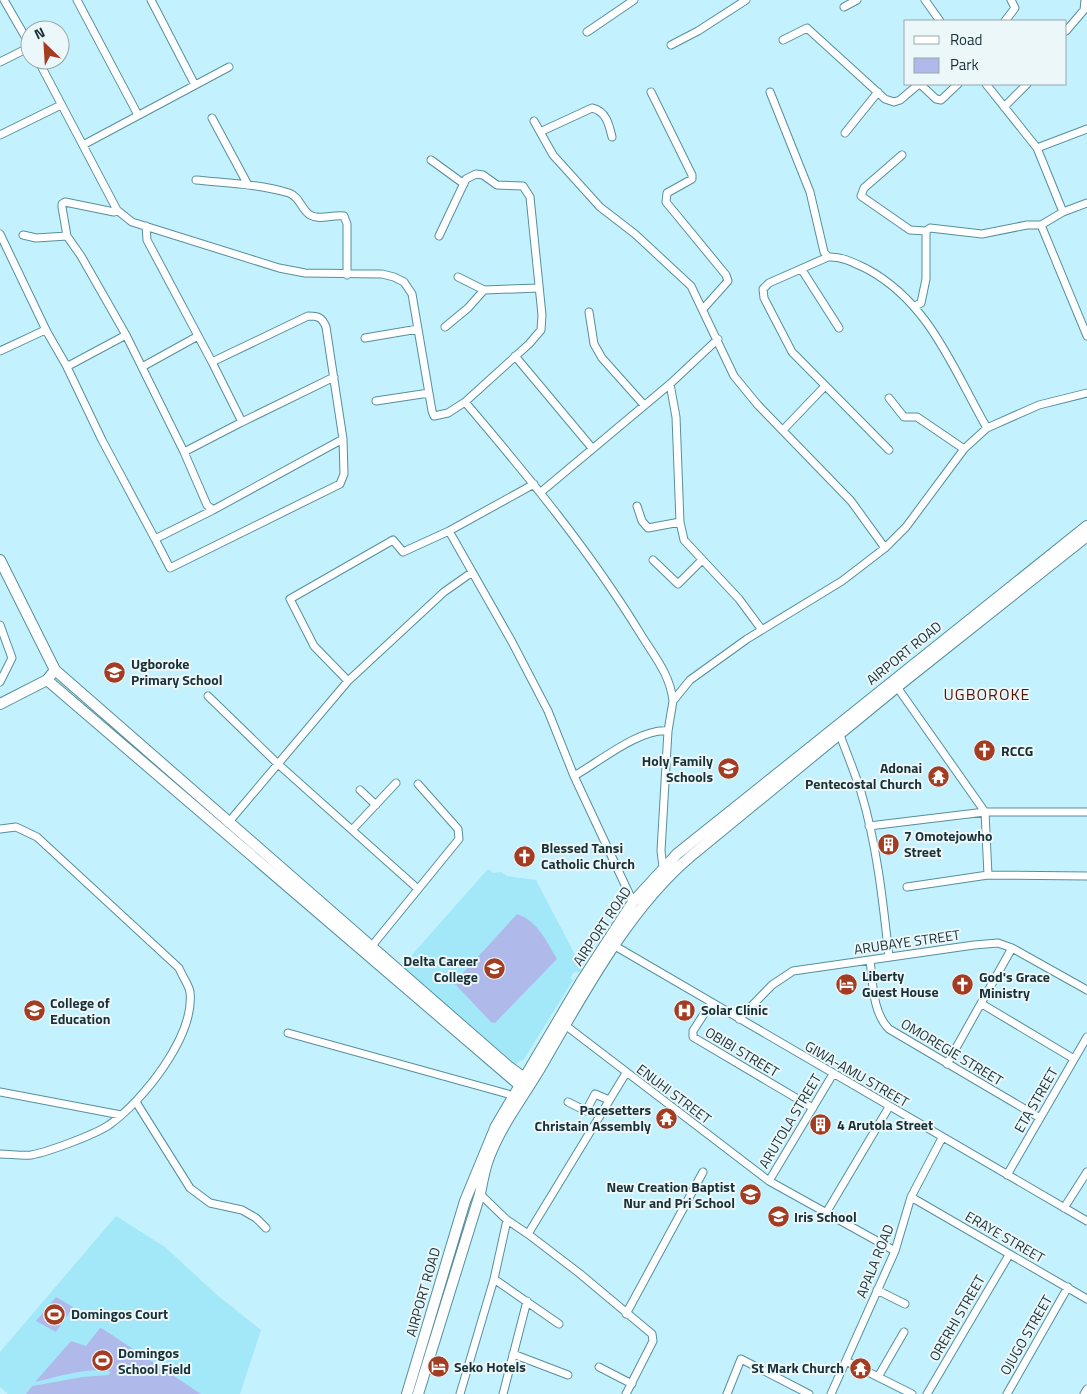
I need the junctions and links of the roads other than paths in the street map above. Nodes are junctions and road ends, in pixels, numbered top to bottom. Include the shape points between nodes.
1 (4, 0) edge
2 (77, 0) edge
3 (151, 0) edge
4 (634, 0) edge
5 (746, 0) edge
6 (857, 0) edge
7 (925, 0) edge
8 (1010, 0) edge
9 (1085, 0) edge
10 (844, 6) dead end
11 (939, 20) edge
12 (1006, 20) edge
13 (20, 28) edge
14 (1067, 31) edge
15 (587, 32) dead end
16 (783, 40) dead end
17 (671, 45) dead end
18 (20, 51) edge
19 (0, 62) edge
20 (229, 67) dead end
21 (43, 70) edge
22 (195, 85) junction
23 (919, 85) edge
24 (921, 85) edge
25 (957, 85) edge
26 (987, 85) edge
27 (1026, 85) edge
28 (651, 92) dead end
29 (770, 92) dead end
30 (878, 92) junction
31 (61, 105) junction
32 (1004, 106) junction
33 (138, 115) junction
34 (212, 118) dead end
35 (534, 121) dead end
36 (1087, 129) edge
37 (540, 132) junction
38 (845, 133) dead end
39 (0, 135) edge
40 (612, 136) dead end
41 (83, 145) junction
42 (1037, 148) junction
43 (902, 155) dead end
44 (431, 160) dead end
45 (196, 180) dead end
46 (464, 184) junction
47 (248, 185) junction
48 (1087, 203) edge
49 (116, 210) junction
50 (1064, 212) junction
51 (1041, 225) junction
52 (146, 226) junction
53 (926, 231) junction
54 (0, 234) edge
55 (23, 235) dead end
56 (67, 236) junction
57 (439, 236) dead end
58 (828, 257) junction
59 (802, 270) junction
60 (347, 275) junction
61 (458, 277) dead end
62 (539, 288) junction
63 (484, 290) junction
64 (916, 306) junction
65 (703, 309) junction
66 (589, 312) dead end
67 (445, 327) dead end
68 (839, 328) dead end
69 (418, 329) junction
70 (47, 332) junction
71 (126, 335) junction
72 (198, 336) junction
73 (1087, 336) edge
74 (365, 338) dead end
75 (718, 339) junction
76 (0, 351) edge
77 (515, 356) junction
78 (212, 362) junction
79 (66, 364) junction
80 (142, 367) junction
81 (334, 377) junction
82 (670, 384) junction
83 (825, 386) junction
84 (429, 393) junction
85 (1087, 393) edge
86 (888, 398) dead end
87 (376, 401) dead end
88 (465, 402) junction
89 (644, 405) junction
90 (242, 422) junction
91 (987, 428) junction
92 (783, 430) junction
93 (343, 439) junction
94 (592, 448) junction
95 (964, 449) junction
96 (889, 450) dead end
97 (184, 452) junction
98 (534, 484) junction
99 (541, 492) junction
100 (637, 506) dead end
101 (213, 510) junction
102 (680, 522) junction
103 (1087, 526) edge
104 (449, 531) junction
105 (1087, 536) edge
106 (155, 539) junction
107 (885, 548) junction
108 (0, 560) edge
109 (653, 560) dead end
110 (702, 560) junction
111 (471, 573) junction
112 (0, 625) edge
113 (762, 630) junction
114 (54, 670) junction
115 (47, 680) junction
116 (348, 681) junction
117 (0, 682) edge
118 (898, 687) junction
119 (208, 696) dead end
120 (673, 701) junction
121 (0, 704) edge
122 (668, 731) junction
123 (840, 734) junction
124 (278, 764) junction
125 (574, 776) junction
126 (396, 783) dead end
127 (418, 784) dead end
128 (360, 790) dead end
129 (376, 805) junction
130 (736, 805) junction
131 (985, 812) junction
132 (1087, 812) edge
133 (744, 814) junction
134 (228, 823) junction
135 (869, 826) junction
136 (0, 829) edge
137 (352, 830) junction
138 (663, 867) junction
139 (988, 874) junction
140 (1087, 876) edge
141 (908, 887) dead end
142 (418, 889) junction
143 (633, 902) junction
144 (615, 946) junction
145 (371, 947) junction
146 (1012, 948) junction
147 (889, 957) junction
148 (870, 960) junction
149 (1087, 990) edge
150 (711, 1003) junction
151 (982, 1004) junction
152 (739, 1020) junction
153 (565, 1024) junction
154 (288, 1033) dead end
155 (1087, 1037) edge
156 (1074, 1059) junction
157 (947, 1064) junction
158 (533, 1066) junction
159 (506, 1069) junction
160 (626, 1073) junction
161 (834, 1074) junction
162 (526, 1085) junction
163 (0, 1092) edge
164 (508, 1094) junction
165 (609, 1100) junction
166 (136, 1102) junction
167 (568, 1102) dead end
168 (508, 1105) junction
169 (888, 1107) junction
170 (812, 1108) junction
171 (121, 1115) junction
172 (1040, 1118) junction
173 (942, 1138) junction
174 (0, 1154) edge
175 (703, 1172) dead end
176 (1087, 1172) edge
177 (1007, 1175) junction
178 (769, 1181) junction
179 (480, 1194) junction
180 (911, 1197) junction
181 (1064, 1208) junction
182 (826, 1214) junction
183 (507, 1220) junction
184 (1087, 1221) edge
185 (266, 1228) dead end
186 (528, 1234) junction
187 (895, 1251) junction
188 (1009, 1255) junction
189 (494, 1279) junction
190 (1068, 1287) junction
191 (877, 1290) junction
192 (1087, 1299) edge
193 (527, 1302) junction
194 (905, 1304) dead end
195 (626, 1314) junction
196 (559, 1324) dead end
197 (904, 1332) dead end
198 (514, 1354) junction
199 (846, 1360) junction
200 (599, 1367) dead end
201 (568, 1376) dead end
202 (878, 1377) junction
203 (632, 1384) junction
204 (1087, 1389) edge
205 (407, 1394) edge
206 (418, 1394) edge
207 (460, 1394) edge
208 (503, 1394) edge
209 (626, 1394) edge
210 (727, 1394) edge
211 (809, 1394) edge
212 (831, 1394) edge
213 (912, 1394) edge
214 (927, 1394) edge
215 (1007, 1394) edge
216 (1084, 1394) edge

1 - 13 street
2 - 33 street
3 - 22 street
4 - 15 street
5 - 17 street
6 - 10 street
7 - 11 street
8 - 12 street via 1015,8
9 - 14 street via 1084,10
16 - 30 street via 807,28
18 - 19 street
20 - 22 street
21 - 31 street
22 - 33 street
23 - 30 street via 894,102
24 - 25 street via 941,100
26 - 32 street
27 - 32 street
28 - 65 street via 692,175 692,179 667,193 666,202 728,281
29 - 58 street via 810,192 824,252
30 - 38 street
31 - 39 street
31 - 41 street
32 - 42 street
33 - 41 street
34 - 47 street
35 - 37 street
36 - 42 street
37 - 40 street via 592,108 604,114
37 - 65 street via 553,155 600,207 636,234 691,286
41 - 49 street
42 - 50 street
43 - 53 street via 864,188 861,196 910,230
44 - 46 street
45 - 47 street
46 - 57 street
46 - 62 street via 466,179 476,174 497,185 523,186 527,190
47 - 60 street via 296,196 309,214 317,218 344,216 347,224
48 - 50 street
49 - 52 street via 132,222
49 - 56 street via 62,204
50 - 51 street
51 - 53 street via 982,234 930,228
51 - 73 street
52 - 60 street via 279,268
52 - 72 street via 147,240
53 - 64 street via 926,288 921,303
54 - 70 street
55 - 56 street
56 - 71 street
58 - 59 street
58 - 64 street via 836,256 852,262 887,280
59 - 68 street
59 - 83 street via 769,283 763,289 764,298 792,352
60 - 69 street via 382,274 404,282 412,294
61 - 63 street
62 - 63 street
62 - 77 street via 541,330
63 - 67 street
64 - 91 street via 938,338
65 - 75 street
66 - 89 street via 594,344 602,358
69 - 74 street
69 - 84 street
70 - 76 street via 40,332
70 - 79 street
71 - 79 street via 74,363
71 - 80 street
72 - 78 street
72 - 80 street
75 - 82 street
75 - 92 street via 734,376
77 - 88 street
77 - 94 street
78 - 81 street via 308,316 317,316 326,327
78 - 90 street
79 - 106 street
80 - 97 street
81 - 90 street
81 - 93 street
82 - 89 street
82 - 102 street via 676,418
83 - 92 street
83 - 96 street
84 - 87 street
84 - 88 street via 434,416 448,413
85 - 91 street via 1039,405
86 - 95 street via 904,417 917,417
88 - 98 street
89 - 94 street
90 - 97 street
91 - 95 street
92 - 107 street via 851,501
93 - 101 street
93 - 106 street via 344,474 340,484 170,568
94 - 99 street
95 - 107 street via 906,527
97 - 101 street
98 - 99 street
98 - 104 street
99 - 120 street via 625,609 671,683
100 - 102 street via 648,528
101 - 106 street
102 - 110 street via 684,540
103 - 130 main road, AIRPORT ROAD
104 - 111 street
104 - 116 street via 403,552 393,540 290,599 314,646
105 - 118 main road, AIRPORT ROAD
107 - 113 street via 842,581
108 - 114 main road
109 - 110 street via 678,584
110 - 113 street via 739,598
111 - 116 street
111 - 125 street via 548,711
112 - 117 street via 12,658
113 - 120 street via 690,680
114 - 115 main road
114 - 134 main road
115 - 121 main road
115 - 159 main road
116 - 124 street
118 - 123 main road, AIRPORT ROAD
118 - 131 street
119 - 124 street
120 - 122 street
122 - 125 street via 645,734
122 - 138 street via 661,851
123 - 133 main road, AIRPORT ROAD
123 - 135 street
124 - 134 street
124 - 137 street
125 - 143 street
126 - 129 street
127 - 142 street via 458,829 459,839
128 - 129 street
129 - 137 street
130 - 133 main road
130 - 138 main road, AIRPORT ROAD
131 - 132 street
131 - 135 street
131 - 139 street
133 - 144 main road, AIRPORT ROAD via 670,874
134 - 145 main road
135 - 147 street via 882,893
136 - 166 street via 16,827 37,837 178,968 190,991 190,1013 176,1047
137 - 142 street
138 - 143 main road, AIRPORT ROAD
139 - 140 street
139 - 141 street
142 - 145 street
143 - 158 main road, AIRPORT ROAD via 581,982
144 - 150 street, GIWA-AMU STREET
144 - 153 main road, AIRPORT ROAD
145 - 159 main road
146 - 147 street, ARUBAYE STREET via 998,943
146 - 149 street, ARUBAYE STREET
146 - 151 street
147 - 148 street, ARUBAYE STREET
148 - 152 street, ARUBAYE STREET via 793,971 772,985
148 - 157 street, OMOREGIE STREET via 882,1022
150 - 152 street, GIWA-AMU STREET
150 - 170 street, OBIBI STREET via 693,1031 693,1038
151 - 156 street
151 - 157 street
152 - 161 street, GIWA-AMU STREET
153 - 160 street, ENUHI STREET
153 - 162 main road, AIRPORT ROAD
154 - 164 street
155 - 156 street, ETA STREET
156 - 172 street, ETA STREET
157 - 172 street, OMOREGIE STREET
158 - 159 main road via 524,1070
158 - 162 main road, AIRPORT ROAD
159 - 162 main road
159 - 164 main road
160 - 165 street
160 - 178 street, ENUHI STREET
161 - 169 street, GIWA-AMU STREET
161 - 170 street, ARUTOLA STREET
162 - 168 main road, AIRPORT ROAD
162 - 179 main road, AIRPORT ROAD via 488,1160
163 - 171 street
164 - 168 main road
165 - 167 street via 595,1094 586,1111
165 - 186 street
166 - 171 street
166 - 185 street via 190,1188 210,1203 242,1210
168 - 205 main road, AIRPORT ROAD via 486,1145 465,1201
169 - 173 street, GIWA-AMU STREET
169 - 182 street
170 - 178 street, ARUTOLA STREET
171 - 174 street via 107,1126 46,1151 29,1155
172 - 177 street, ETA STREET
173 - 177 street, GIWA-AMU STREET
173 - 180 street, APALA ROAD
175 - 195 street
176 - 181 street
177 - 181 street, GIWA-AMU STREET
178 - 182 street, ENUHI STREET
179 - 183 street
179 - 206 main road, AIRPORT ROAD
180 - 187 street, APALA ROAD
180 - 188 street, ERAYE STREET
181 - 184 street, GIWA-AMU STREET
182 - 187 street, ENUHI STREET
183 - 186 street
183 - 189 street
186 - 195 street
187 - 191 street, APALA ROAD
188 - 190 street, ERAYE STREET
188 - 214 street, ORERHI STREET
189 - 193 street
189 - 207 street
190 - 192 street, ERAYE STREET
190 - 215 street, OJUGO STREET
191 - 194 street
191 - 199 street, APALA ROAD
193 - 196 street
193 - 198 street
195 - 203 street via 654,1338
197 - 202 street
198 - 201 street
198 - 208 street
199 - 202 street
199 - 212 street, APALA ROAD
200 - 203 street
202 - 213 street
203 - 209 street
204 - 216 street
210 - 211 street via 741,1359

